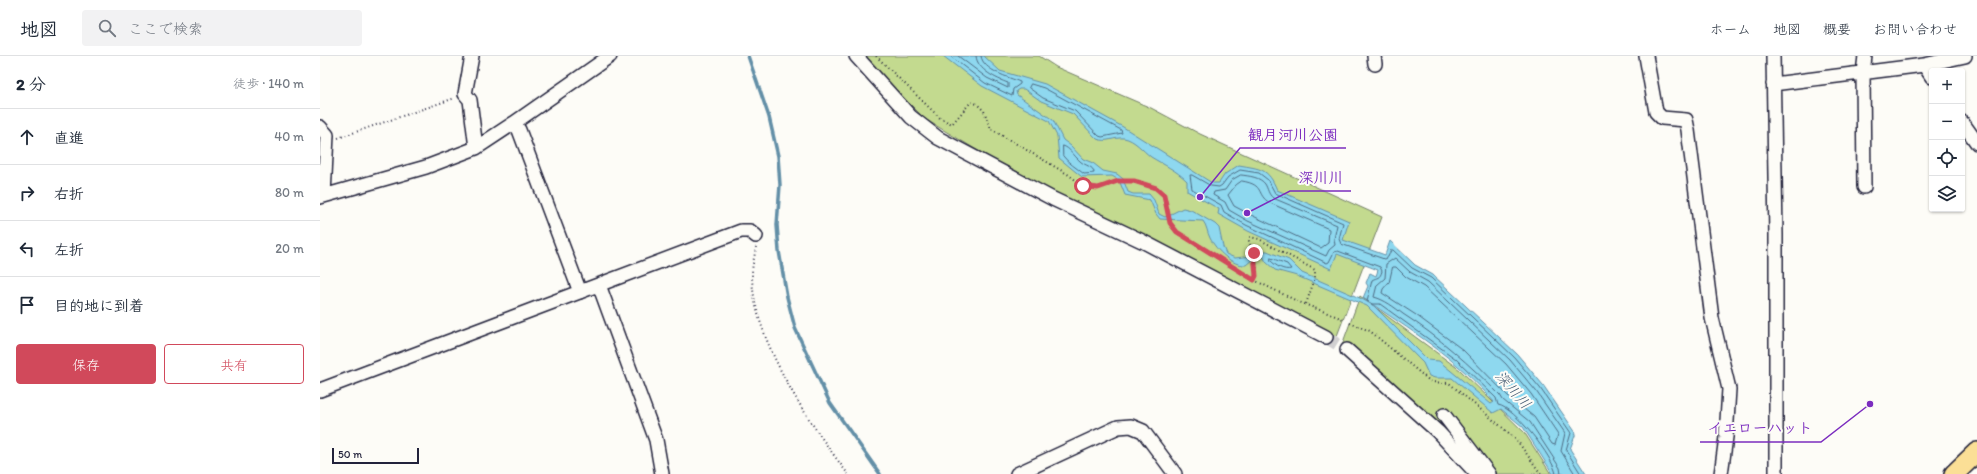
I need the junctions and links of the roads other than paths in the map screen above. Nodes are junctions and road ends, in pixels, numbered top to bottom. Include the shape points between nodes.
1 (472, 56) edge
2 (610, 56) edge
3 (856, 56) edge
4 (1646, 56) edge
5 (1773, 56) edge
6 (1865, 56) edge
7 (1965, 56) edge
8 (1924, 65) junction
9 (1929, 72) edge
10 (1863, 73) junction
11 (1773, 84) junction
12 (514, 123) junction
13 (1965, 126) edge
14 (320, 127) edge
15 (1977, 143) edge
16 (476, 148) junction
17 (1864, 187) dead end
18 (322, 196) edge
19 (756, 236) road end
20 (599, 285) junction
21 (580, 292) junction
22 (1326, 337) tunnel mouth
23 (1346, 350) tunnel mouth
24 (320, 390) edge
25 (1444, 415) dead end
26 (1977, 452) edge
27 (662, 474) edge
28 (1017, 474) edge
29 (1176, 474) edge
30 (1477, 474) edge
31 (1488, 474) edge
32 (1721, 474) edge
33 (1776, 474) edge
34 (1954, 474) edge

1 - 16 street via 465,94 470,100
2 - 12 street
3 - 22 street via 912,117 938,138
4 - 32 street via 1656,112 1662,118 1686,120 1688,130 1712,318 1729,389
5 - 11 street
6 - 10 street
7 - 8 street
8 - 9 street
8 - 10 street
10 - 11 street
10 - 17 street
11 - 33 street
12 - 16 street
12 - 21 street via 519,130
13 - 15 street
14 - 18 street via 327,135
16 - 18 street via 426,167
19 - 20 street via 750,231 741,231
20 - 21 street
20 - 27 street via 656,440
21 - 24 street
23 - 30 street via 1438,432
25 - 31 street
26 - 34 highway
28 - 29 street via 1118,427 1131,426 1143,431

